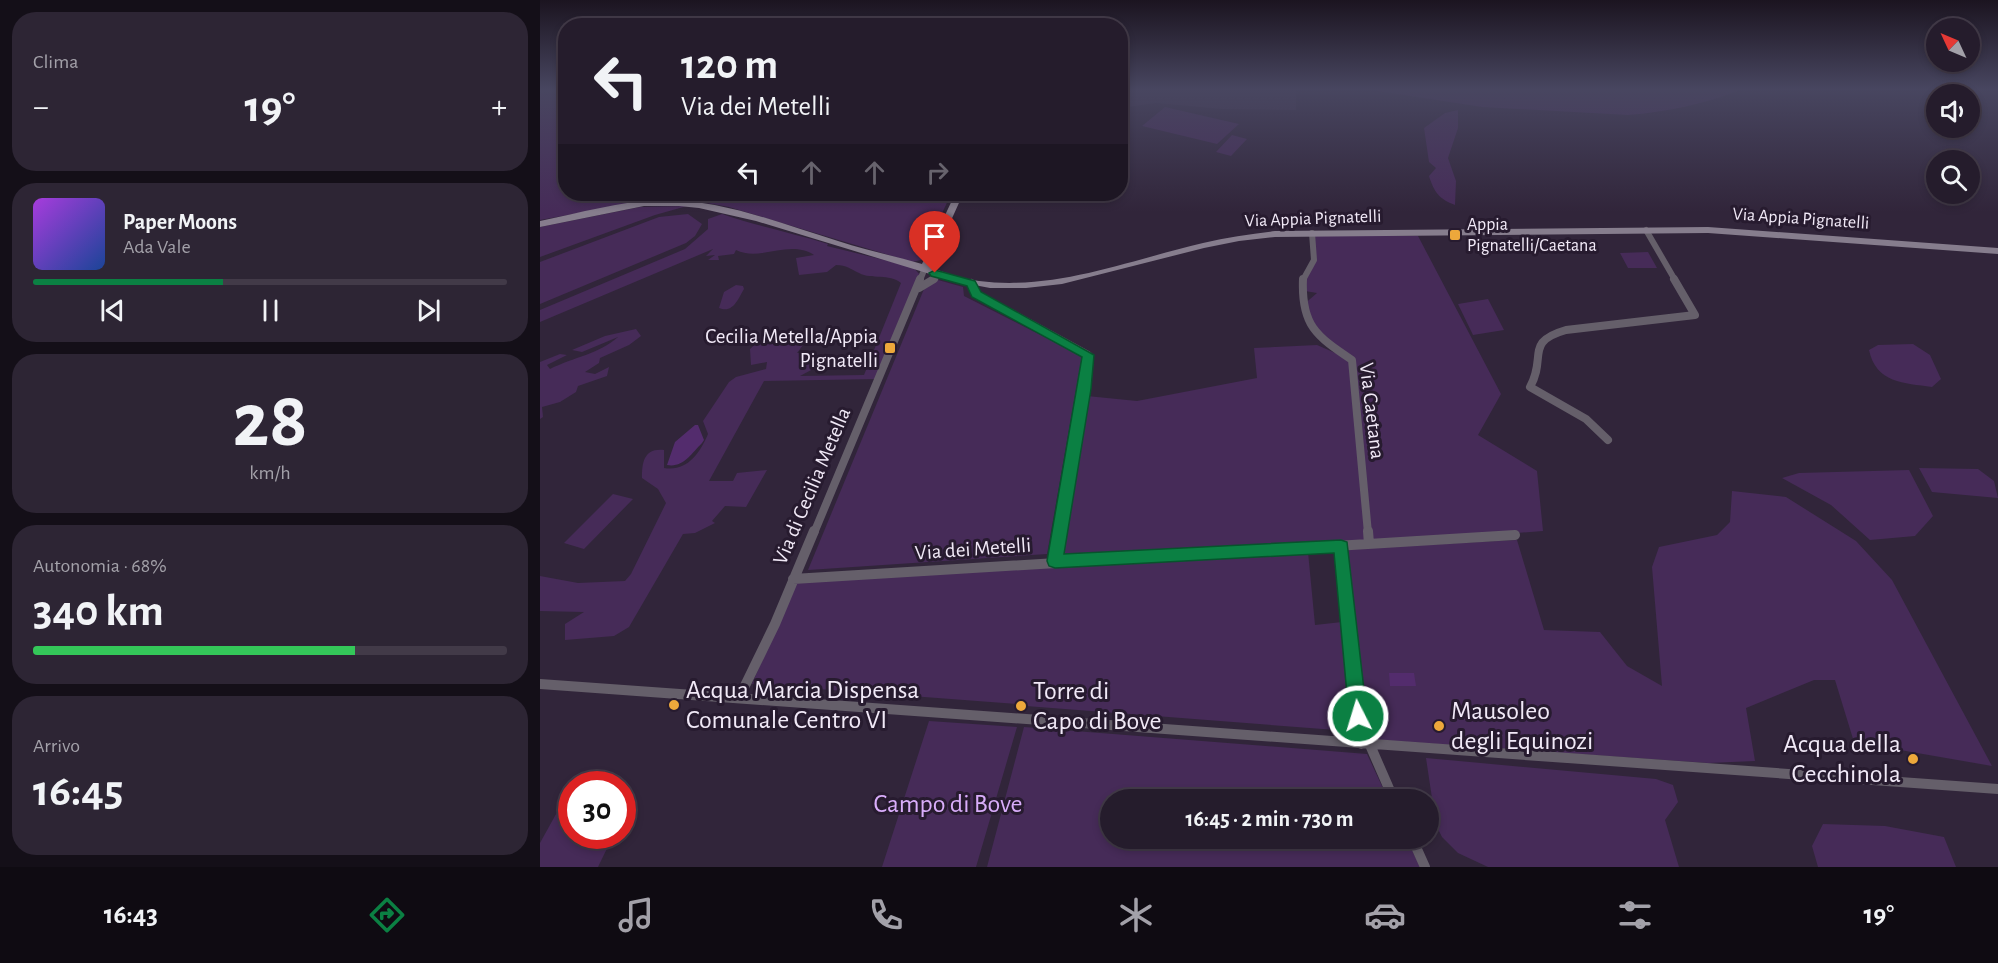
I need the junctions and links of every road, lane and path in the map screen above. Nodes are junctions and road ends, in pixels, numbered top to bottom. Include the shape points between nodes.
1 (955, 201) edge
2 (540, 224) edge
3 (1646, 230) junction
4 (1312, 233) junction
5 (1998, 251) edge
6 (925, 268) junction
7 (939, 275) junction
8 (971, 283) junction
9 (918, 289) junction
10 (1608, 440) dead end
11 (1515, 534) dead end
12 (1369, 544) junction
13 (1341, 546) junction
14 (1055, 561) junction
15 (793, 579) junction
16 (540, 684) edge
17 (739, 698) junction
18 (1365, 744) junction
19 (1388, 789) edge
20 (1998, 789) edge
21 (1417, 849) edge
22 (1425, 867) edge

1 - 6 street
2 - 6 street, Via Appia Pignatelli via 641,205 687,204 783,226
3 - 4 street, Via Appia Pignatelli
3 - 5 street, Via Appia Pignatelli via 1735,231
3 - 10 street via 1695,315 1548,335 1540,342 1537,375 1530,387 1586,419
4 - 8 street, Via Appia Pignatelli via 1238,238 1032,284
4 - 12 street, Via Caetana via 1314,260 1303,278 1302,306 1322,341 1352,360
6 - 7 street, Via Appia Pignatelli
6 - 9 street, Via di Cecilia Metella
7 - 8 street, Via Appia Pignatelli
7 - 9 street
8 - 14 street via 976,294 1088,355
9 - 15 street, Via di Cecilia Metella
11 - 12 street, Via dei Metelli
12 - 13 street, Via dei Metelli
13 - 14 street, Via dei Metelli
13 - 18 street
14 - 15 street, Via dei Metelli
15 - 17 street, Via di Cecilia Metella
16 - 17 street
17 - 18 street
18 - 19 street
18 - 20 street
21 - 22 street

